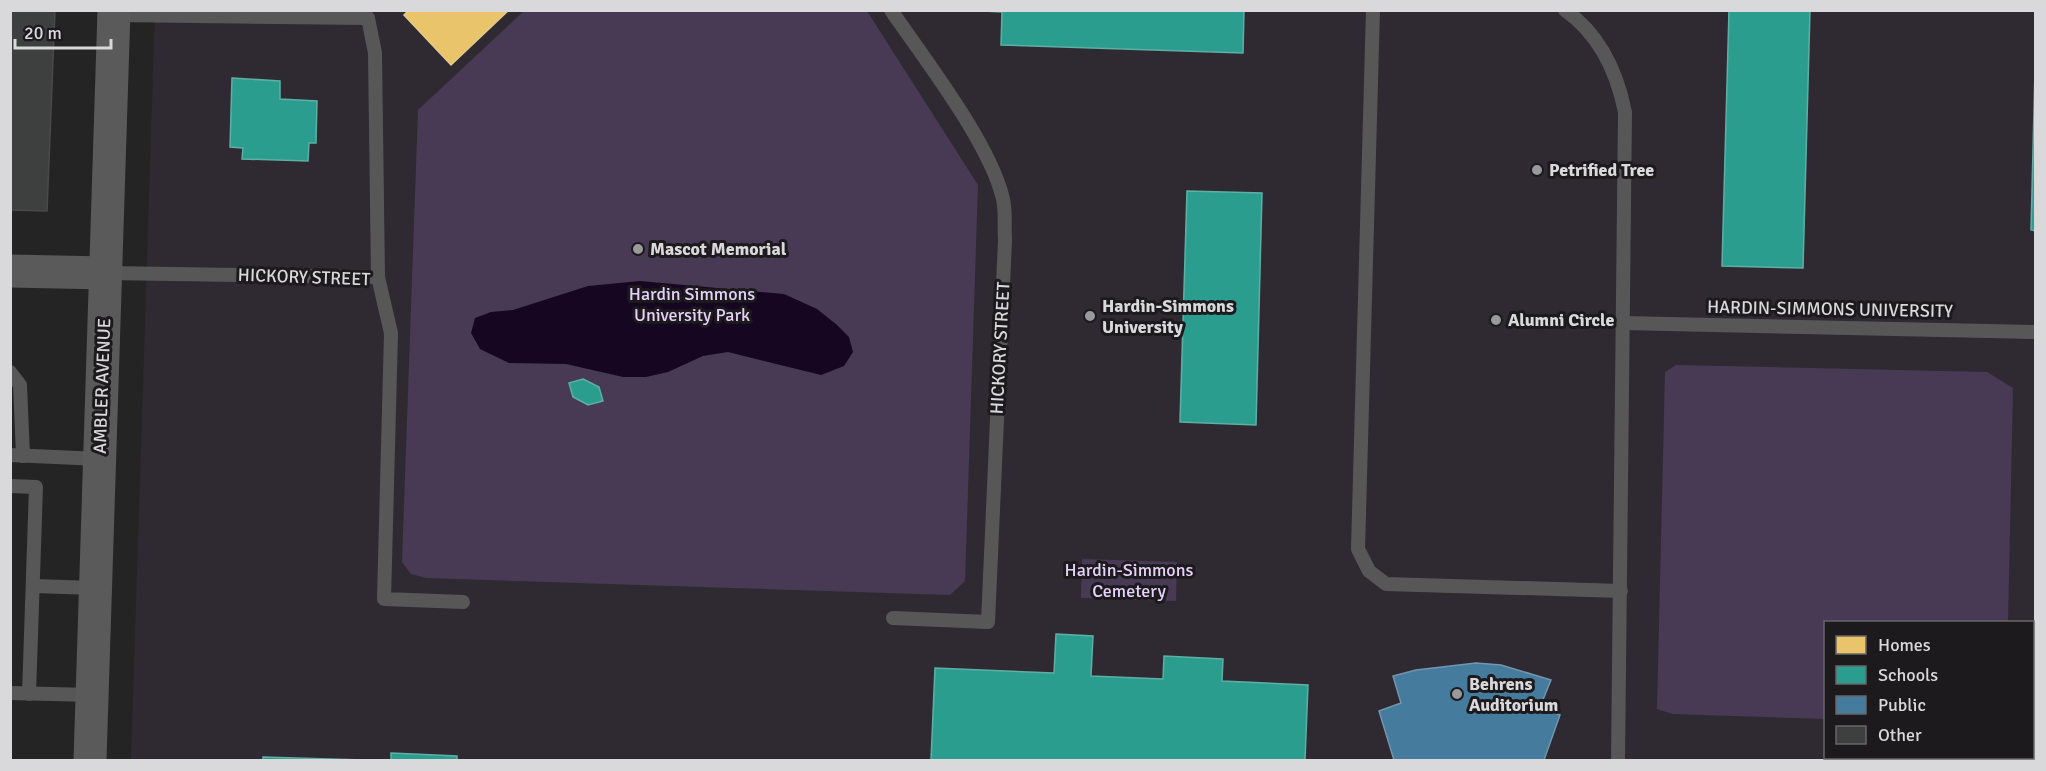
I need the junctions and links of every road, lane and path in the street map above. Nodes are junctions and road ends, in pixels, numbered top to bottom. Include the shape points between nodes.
1 (891, 10) edge
2 (1373, 10) edge
3 (1565, 10) edge
4 (114, 13) edge
5 (10, 270) edge
6 (106, 273) junction
7 (378, 277) junction
8 (1623, 322) junction
9 (2036, 332) edge
10 (10, 372) edge
11 (17, 456) edge
12 (100, 459) junction
13 (10, 486) edge
14 (33, 586) junction
15 (95, 588) junction
16 (1621, 591) junction
17 (463, 602) dead end
18 (893, 618) dead end
19 (10, 693) edge
20 (29, 694) junction
21 (92, 695) junction
22 (90, 760) edge
23 (1618, 760) edge

1 - 18 lane, HICKORY STREET via 972,131 991,167 1003,200 1005,240 988,622
2 - 16 lane via 1358,549 1369,571 1386,584
3 - 8 lane via 1580,21 1603,51 1619,84 1625,112
4 - 6 main road, AMBLER AVENUE
4 - 7 lane via 368,18 375,53
5 - 6 main road, HICKORY STREET
6 - 7 lane, HICKORY STREET
6 - 12 main road, AMBLER AVENUE
7 - 17 lane, HICKORY STREET via 391,333 384,599
8 - 9 lane, HARDIN-SIMMONS UNIVERSITY
8 - 16 lane
10 - 11 lane via 20,385
11 - 12 lane
12 - 15 main road, AMBLER AVENUE
13 - 14 lane via 36,487
14 - 15 lane
14 - 20 lane
15 - 21 main road, AMBLER AVENUE
16 - 23 lane
19 - 20 lane
20 - 21 lane
21 - 22 main road, AMBLER AVENUE

